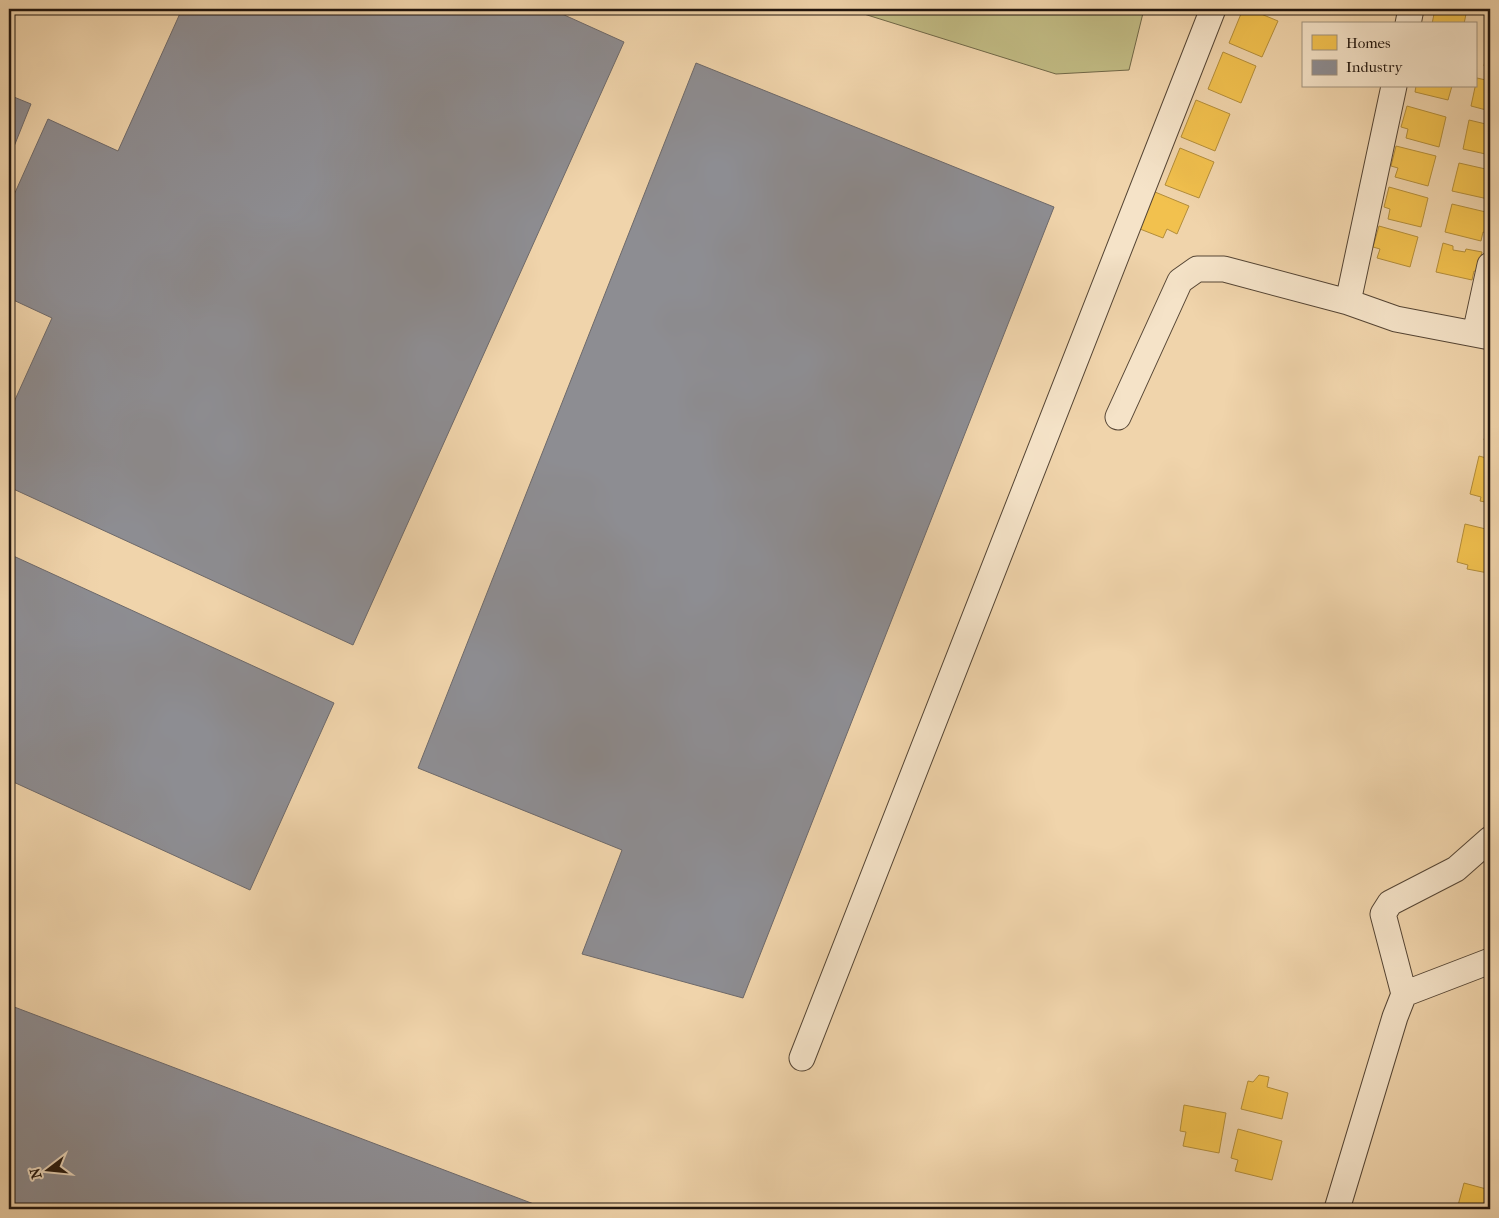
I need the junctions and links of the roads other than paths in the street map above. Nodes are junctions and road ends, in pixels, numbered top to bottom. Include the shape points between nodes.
1 (1213, 9) edge
2 (1411, 9) edge
3 (1408, 22) edge
4 (1394, 88) edge
5 (1490, 266) edge
6 (1348, 302) junction
7 (1483, 335) edge
8 (1118, 417) dead end
9 (1490, 838) edge
10 (1490, 961) edge
11 (1404, 994) junction
12 (802, 1058) dead end
13 (1336, 1209) edge

1 - 12 street
2 - 3 street
4 - 6 street
5 - 7 street
6 - 7 street via 1396,318
6 - 8 street via 1224,269 1198,269 1180,281
9 - 11 street via 1456,869 1390,903 1383,914
10 - 11 street
11 - 13 street

